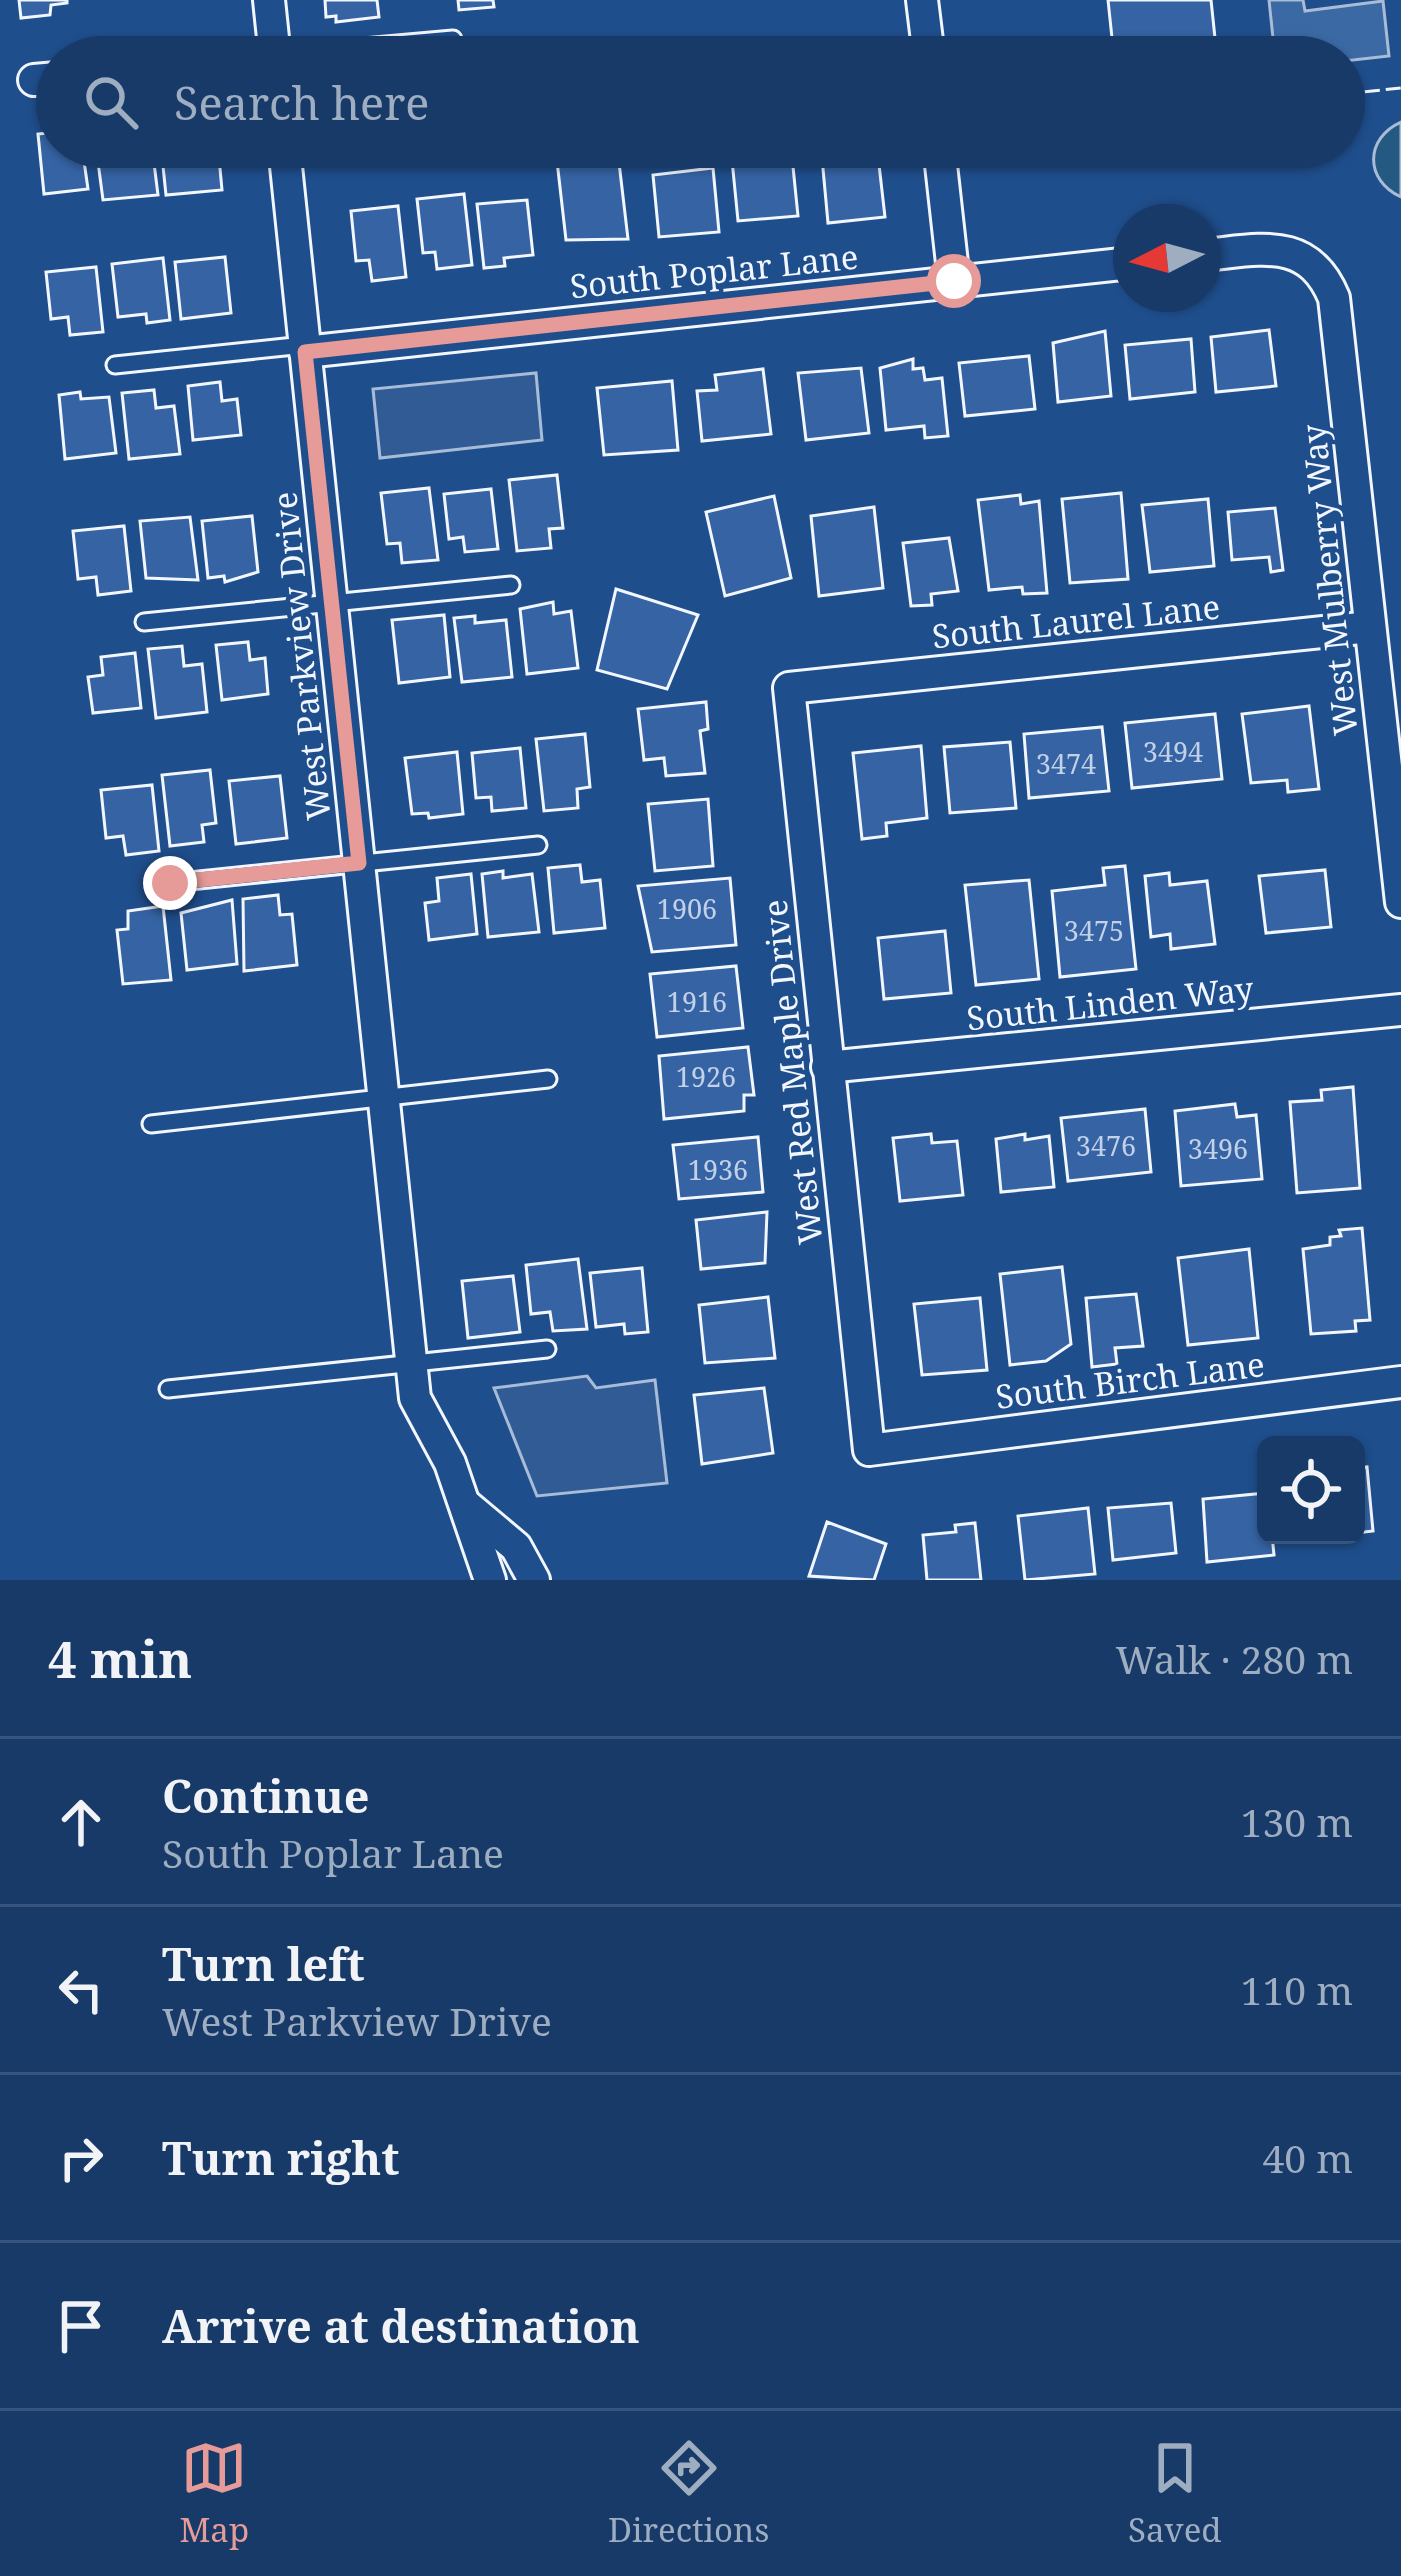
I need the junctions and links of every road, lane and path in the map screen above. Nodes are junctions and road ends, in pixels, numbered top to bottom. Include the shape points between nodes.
1 (269, 0) edge
2 (922, 0) edge
3 (268, 36) edge
4 (926, 36) edge
5 (286, 168) edge
6 (941, 168) edge
7 (1221, 253) edge
8 (1113, 265) edge
9 (954, 281) junction
10 (305, 348) junction
11 (115, 364) dead end
12 (511, 585) dead end
13 (332, 602) junction
14 (144, 622) dead end
15 (1370, 627) junction
16 (789, 688) joint
17 (538, 845) dead end
18 (359, 863) junction
19 (170, 883) dead end
20 (1401, 902) edge
21 (1401, 1010) edge
22 (827, 1067) junction
23 (548, 1079) dead end
24 (382, 1102) junction
25 (151, 1124) dead end
26 (547, 1349) dead end
27 (411, 1366) junction
28 (1401, 1382) edge
29 (168, 1389) dead end
30 (869, 1450) joint
31 (466, 1505) junction
32 (490, 1580) edge
33 (534, 1580) edge

1 - 3 street
2 - 4 street
5 - 10 street, West Parkview Drive
6 - 9 street
7 - 15 street, West Mulberry Way via 1264,249 1308,259 1334,298
8 - 9 street, South Poplar Lane
9 - 10 street, South Poplar Lane
10 - 11 lane
10 - 13 street, West Parkview Drive
12 - 13 lane
13 - 14 lane
13 - 18 street, West Parkview Drive
15 - 16 street, South Laurel Lane
15 - 20 street, West Mulberry Way
16 - 22 street, West Red Maple Drive
17 - 18 lane
18 - 19 lane
18 - 24 street, West Parkview Drive
21 - 22 street, South Linden Way
22 - 30 street, West Red Maple Drive
23 - 24 lane
24 - 25 lane
24 - 27 street, West Parkview Drive
26 - 27 lane
27 - 29 lane
27 - 31 street, West Parkview Drive via 415,1398
28 - 30 street, South Birch Lane
31 - 32 street, West Parkview Drive
31 - 33 street, West Parkview Drive via 516,1547

